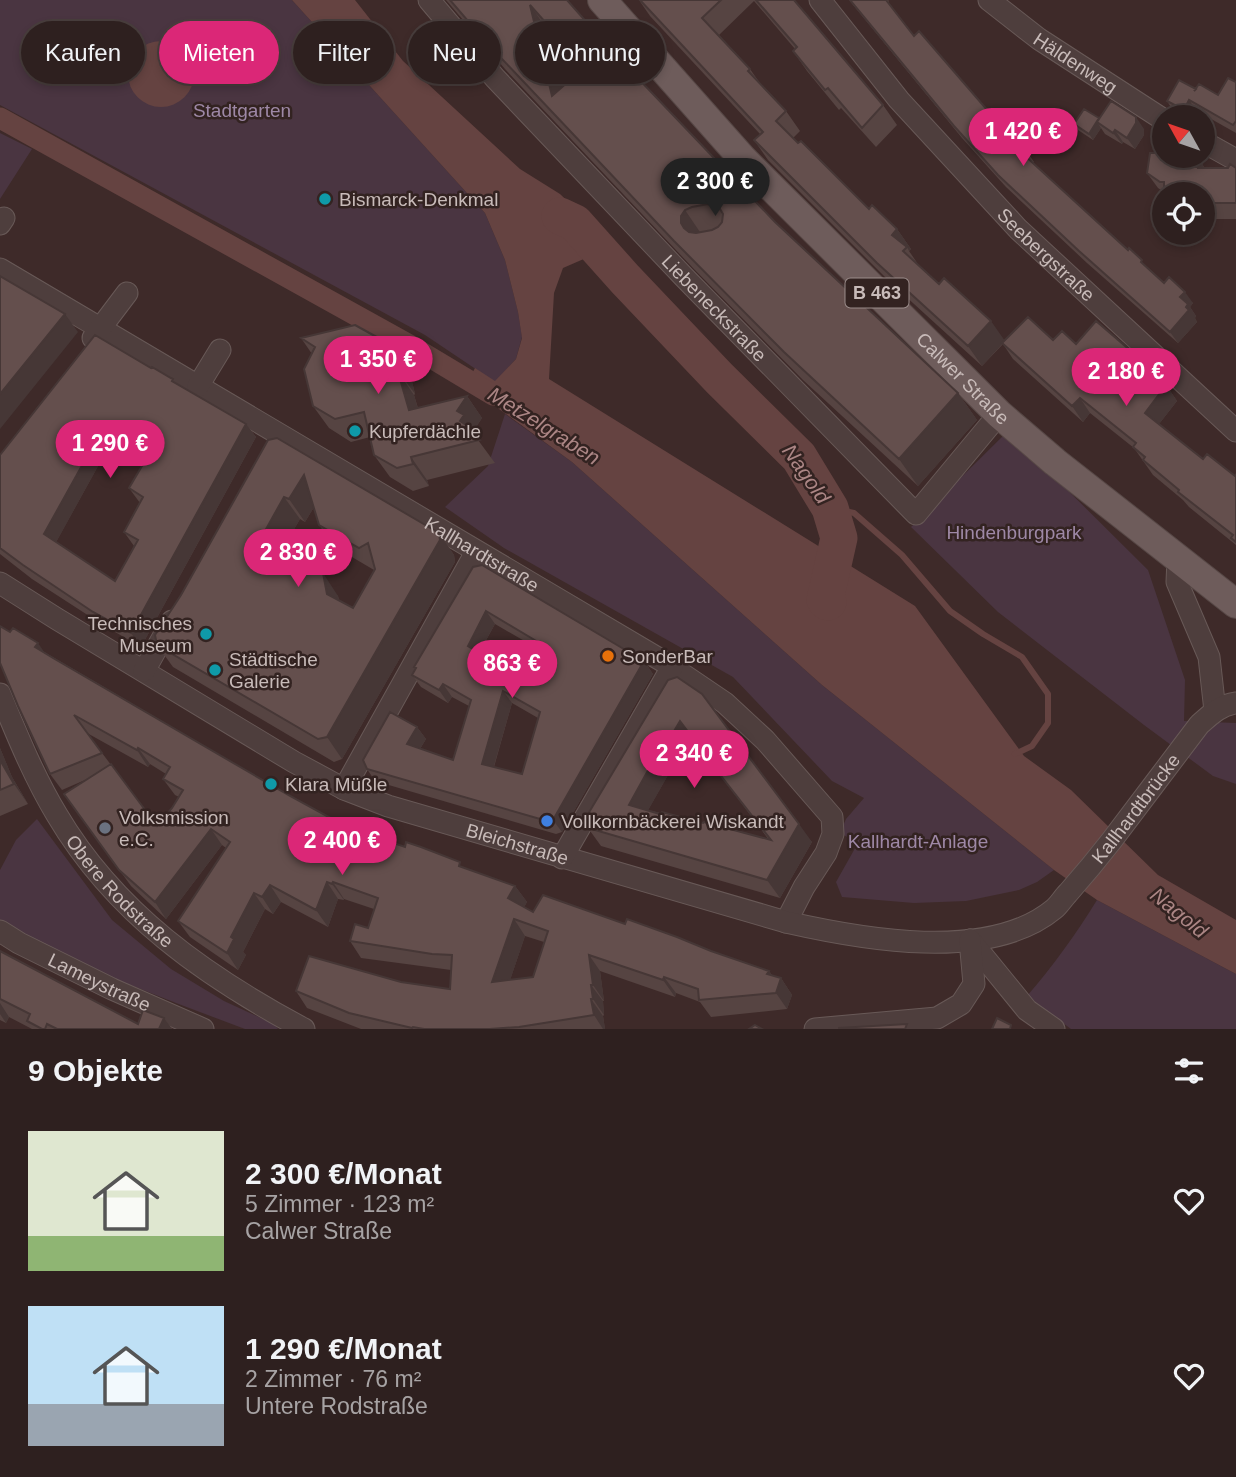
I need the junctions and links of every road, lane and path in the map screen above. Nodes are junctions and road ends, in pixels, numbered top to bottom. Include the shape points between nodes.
1 (429, 0) edge
2 (602, 0) edge
3 (820, 0) edge
4 (989, 0) edge
5 (1152, 112) edge
6 (1215, 148) edge
7 (1236, 160) edge
8 (0, 269) edge
9 (127, 293) dead end
10 (100, 328) junction
11 (83, 350) edge
12 (220, 350) dead end
13 (198, 386) junction
14 (999, 414) junction
15 (274, 431) junction
16 (1236, 431) edge
17 (262, 454) edge
18 (476, 552) junction
19 (1178, 559) junction
20 (0, 583) edge
21 (181, 604) edge
22 (1236, 604) edge
23 (672, 667) junction
24 (144, 671) junction
25 (0, 694) edge
26 (1236, 703) edge
27 (1207, 718) junction
28 (344, 789) junction
29 (562, 858) junction
30 (1071, 890) joint
31 (786, 922) junction
32 (0, 930) edge
33 (970, 940) junction
34 (940, 1023) edge
35 (203, 1029) edge
36 (304, 1029) edge
37 (815, 1029) edge
38 (1054, 1029) edge

1 - 14 street, Liebeneckstraße via 495,78 916,514
2 - 14 main road, Calwer Straße / B 463 via 743,159
3 - 16 street, Seebergstraße via 899,100 1018,229
4 - 5 street, Häldenweg via 1039,39
6 - 7 street
8 - 10 street, Kallhardtstraße
9 - 10 street
10 - 11 street
10 - 13 street, Kallhardtstraße
12 - 13 street
13 - 15 street, Kallhardtstraße
14 - 19 main road, Calwer Straße / B 463
15 - 17 street
15 - 18 street, Kallhardtstraße
18 - 23 street, Kallhardtstraße
18 - 28 street
19 - 22 main road, Calwer Straße / B 463
19 - 27 street via 1177,582 1209,657
20 - 24 street, Bleichstraße
21 - 24 street
23 - 29 street
23 - 31 street, Kallhardtstraße via 726,703 832,817 834,834 826,853
24 - 28 street, Bleichstraße
25 - 36 street, Obere Rodstraße via 38,782 98,874 177,950
26 - 27 street
27 - 30 street, Kallhardtbrücke
28 - 29 street, Bleichstraße
29 - 31 street, Bleichstraße
30 - 33 street, Bleichstraße via 1054,909 1020,929
31 - 33 street, Bleichstraße via 887,941
32 - 35 street, Lameystraße via 112,989
33 - 34 street via 974,984
33 - 38 street via 1027,1010
34 - 37 street

